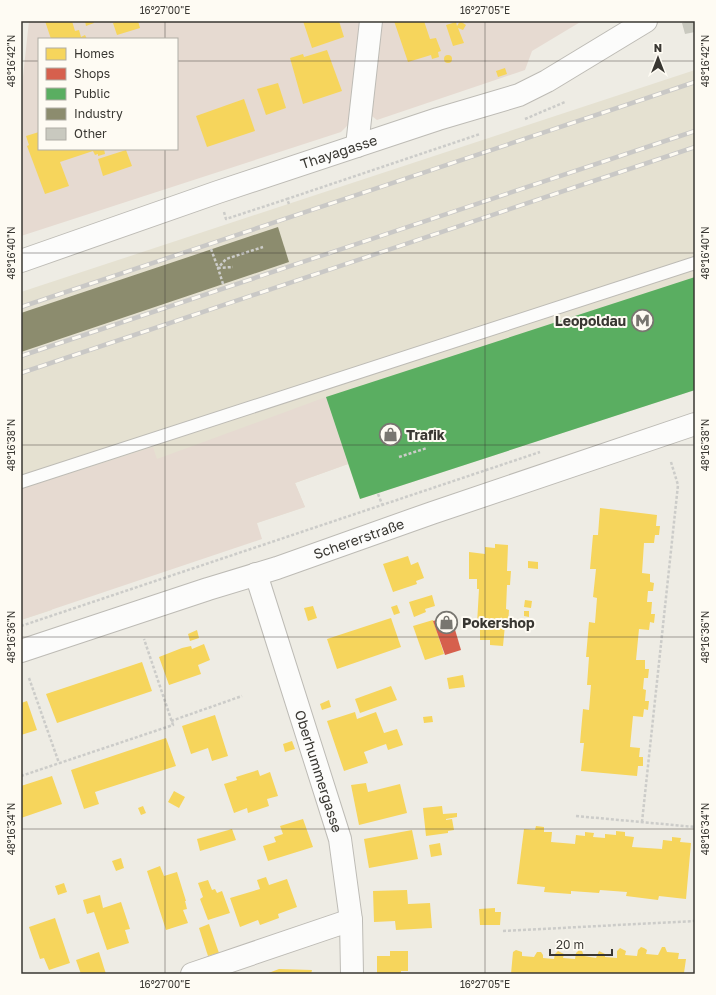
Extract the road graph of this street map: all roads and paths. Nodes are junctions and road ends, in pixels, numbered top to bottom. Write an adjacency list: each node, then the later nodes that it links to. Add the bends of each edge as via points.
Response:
1 (371, 21): 6 (street)
2 (646, 21): 6 (street, Thayagasse, via 547,81 518,95)
3 (565, 102): 4 (path)
4 (525, 119)
5 (480, 134): 7 (path)
6 (357, 146): 12 (street, Thayagasse)
7 (287, 199): 8 (path); 9 (path)
8 (289, 204)
9 (234, 217)
10 (264, 247): 15 (path, via 226,259)
11 (211, 249): 15 (path)
12 (21, 261)
13 (695, 263): 21 (lane)
14 (233, 267): 15 (path)
15 (218, 268): 16 (path)
16 (223, 284)
17 (695, 424): 23 (street, Schererstraße)
18 (427, 448): 19 (path)
19 (399, 457)
20 (671, 462): 33 (path, via 678,485)
21 (21, 482)
22 (378, 494): 24 (path, via 382,504)
23 (256, 574): 26 (street, Schererstraße); 35 (street, Oberhummergasse, via 340,839)
24 (21, 626)
25 (144, 639): 29 (path)
26 (21, 651)
27 (29, 678): 30 (path)
28 (242, 696): 29 (path)
29 (172, 721): 30 (path, via 173,725)
30 (59, 763): 31 (path)
31 (21, 776)
32 (576, 816): 33 (path)
33 (642, 822): 34 (path)
34 (695, 827)
35 (351, 920): 38 (street); 39 (street, Oberhummergasse)
36 (695, 921): 37 (path)
37 (503, 931)
38 (192, 974)
39 (352, 974)

